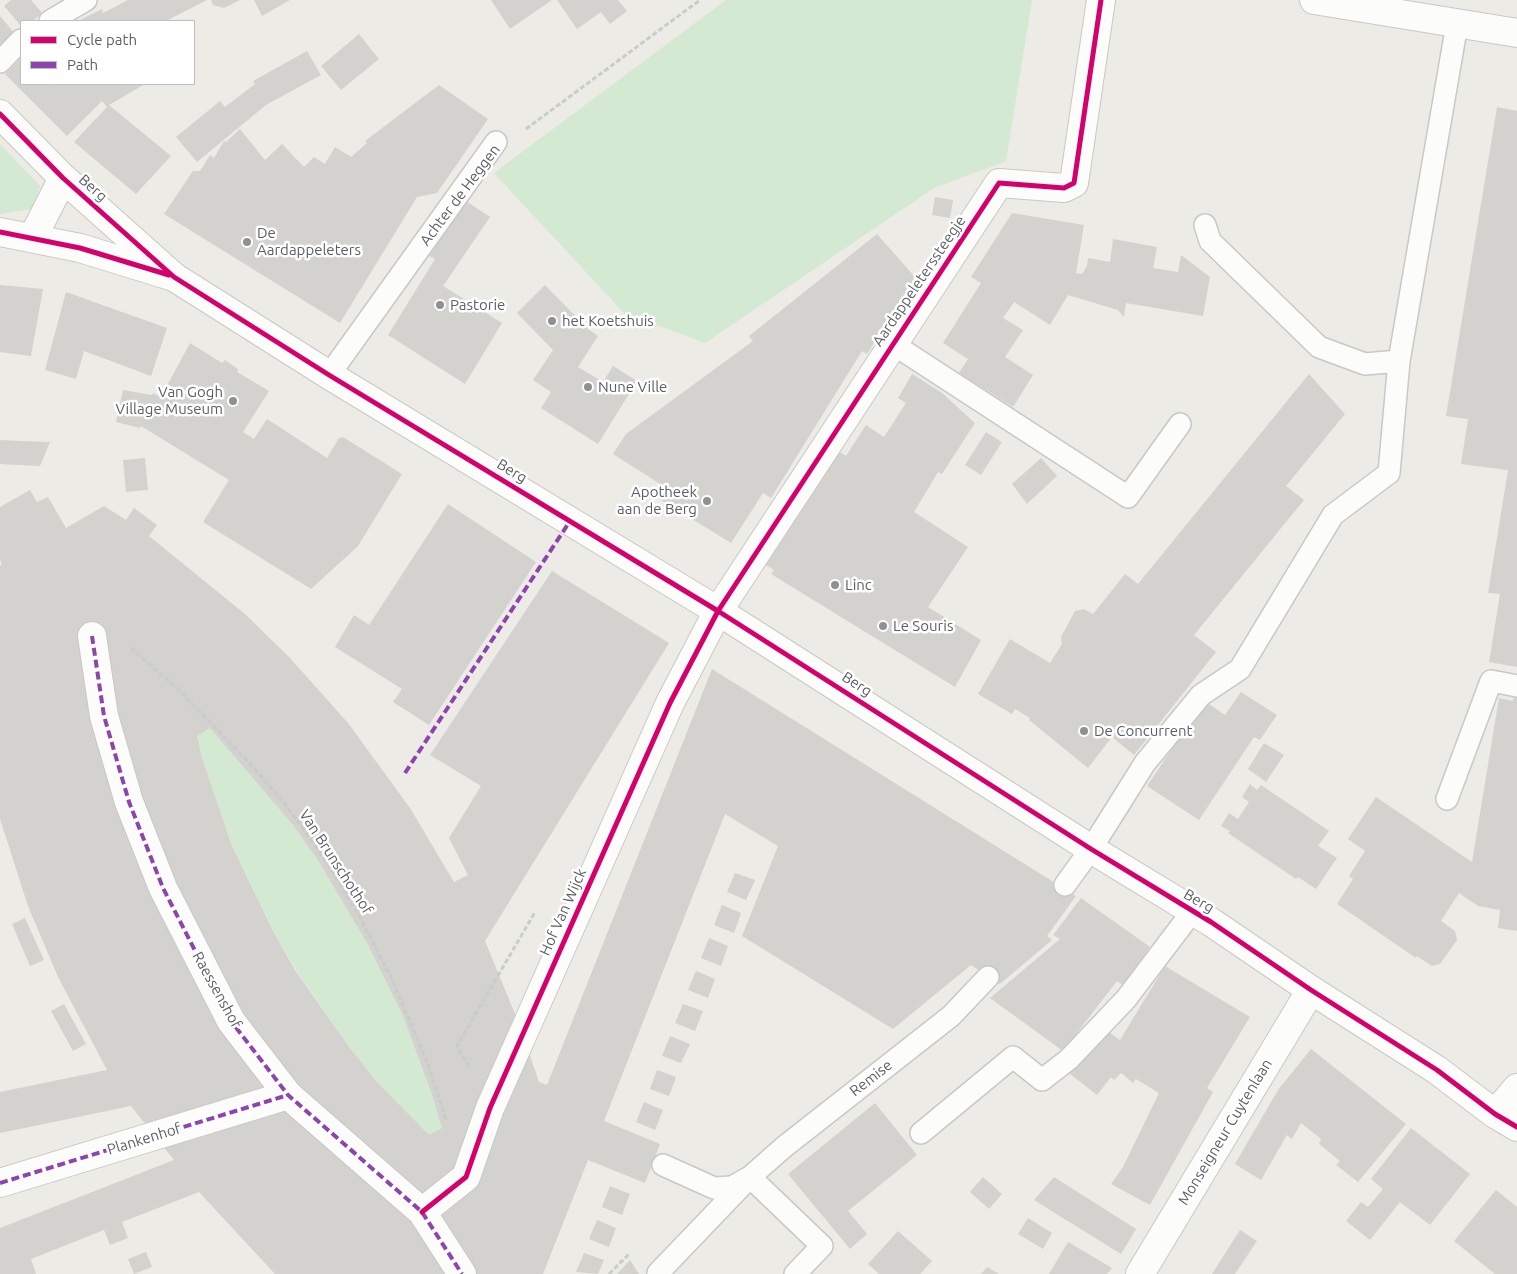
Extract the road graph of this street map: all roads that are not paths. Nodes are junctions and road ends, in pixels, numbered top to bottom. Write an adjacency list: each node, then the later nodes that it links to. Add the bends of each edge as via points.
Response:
1 (86, 0): 4 (lane)
2 (1101, 0): 16 (street, Aardappeleterssteegje, via 1074,182 1064,188 999,183)
3 (1314, 0): 5 (street)
4 (52, 20)
5 (1457, 24): 6 (street); 17 (lane)
6 (1517, 33)
7 (20, 41): 8 (lane)
8 (0, 62)
9 (0, 114): 11 (street, Berg)
10 (496, 142): 18 (lane, Achter de Heggen)
11 (63, 178): 14 (street, Berg); 15 (street, Berg)
12 (1204, 225): 17 (lane, via 1210,241 1320,347 1365,364)
13 (0, 232): 14 (street, Berg)
14 (33, 237): 15 (street, Berg)
15 (174, 277): 18 (street, Berg)
16 (892, 344): 19 (lane, via 1128,497); 20 (street, Aardappeleterssteegje)
17 (1399, 361): 24 (lane, via 1389,473 1333,515 1240,669 1201,694 1145,763)
18 (329, 375): 20 (street, Berg)
19 (1180, 424)
20 (718, 610): 24 (street, Berg); 36 (street, Hof Van Wijck, via 670,703 490,1108 466,1177)
21 (92, 636): 30 (street, Raessenshof, via 104,716 129,802 163,888 231,1021)
22 (1517, 686): 23 (lane, via 1491,681)
23 (1447, 800)
24 (1091, 849): 25 (lane); 26 (street, Berg)
25 (1065, 886)
26 (1192, 912): 28 (street, Berg); 32 (lane, via 1126,999 1069,1059 1042,1080 1013,1057)
27 (988, 977): 34 (lane, Remise, via 951,1016)
28 (1311, 990): 31 (street, Berg, via 1438,1070); 40 (street, Monseigneur Cuytenlaan)
29 (1517, 1088): 31 (street)
30 (288, 1095): 35 (street, Plankenhof); 36 (street, Raessenshof)
31 (1506, 1121)
32 (921, 1133)
33 (663, 1165): 34 (lane, Remise, via 714,1188 732,1187)
34 (750, 1177): 37 (lane, Remise); 39 (lane, via 822,1246)
35 (0, 1183)
36 (422, 1212): 38 (street, Raessenshof)
37 (658, 1273)
38 (462, 1274)
39 (795, 1274)
40 (1140, 1274)

